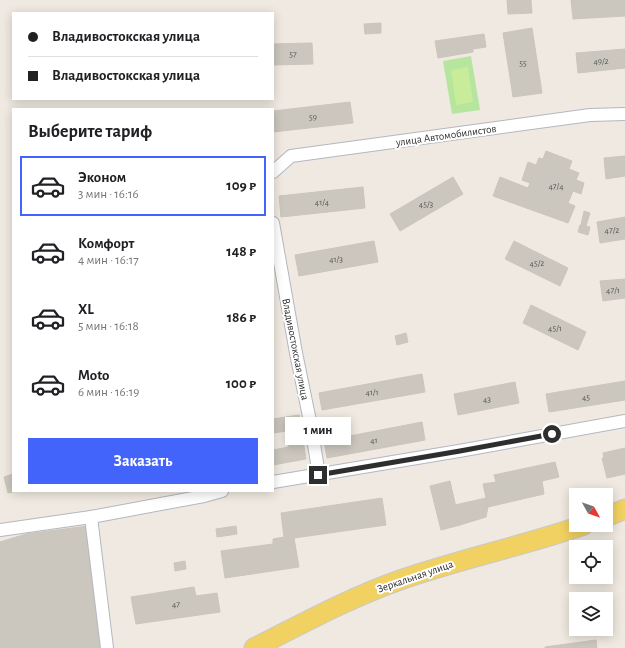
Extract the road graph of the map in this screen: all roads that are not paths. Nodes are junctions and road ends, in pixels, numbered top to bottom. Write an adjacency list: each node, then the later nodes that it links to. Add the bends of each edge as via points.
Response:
1 (625, 114): 2 (street, улица Автомобилистов, via 590,115 291,156)
2 (274, 171)
3 (274, 229): 5 (street, Владивостокская улица)
4 (625, 421): 5 (street)
5 (318, 475): 6 (street)
6 (274, 482)
7 (218, 492): 10 (street)
8 (625, 510): 9 (main road)
9 (613, 514)
10 (91, 517): 11 (street); 13 (street)
11 (1, 528)
12 (569, 530): 14 (main road, Зеркальная улица, via 441,566 374,590)
13 (107, 648)
14 (254, 648)

